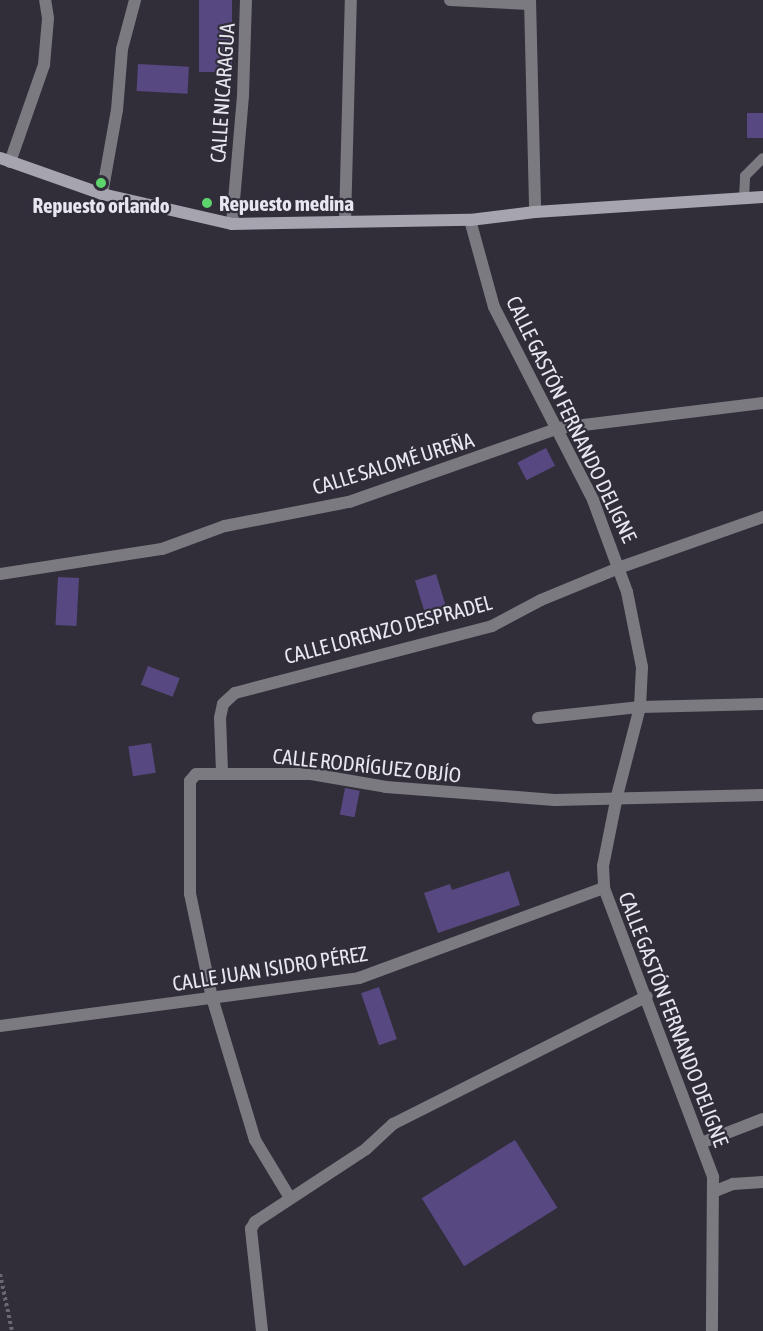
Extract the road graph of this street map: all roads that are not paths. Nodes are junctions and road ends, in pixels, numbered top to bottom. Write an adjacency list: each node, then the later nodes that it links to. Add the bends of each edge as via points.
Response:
1 (45, 0): 8 (street, via 48,18 44,65)
2 (135, 0): 9 (street, via 123,49)
3 (246, 0): 15 (street, CALLE NICARAGUA, via 243,95)
4 (351, 0): 14 (street)
5 (450, 0): 6 (street)
6 (530, 2): 12 (street)
7 (763, 158): 11 (lane, via 745,176)
8 (5, 160): 9 (main road)
9 (102, 194): 15 (main road)
10 (763, 197): 11 (main road)
11 (744, 198): 12 (main road)
12 (535, 212): 13 (main road)
13 (470, 220): 14 (main road); 17 (street, CALLE GASTÓN FERNANDO DELIGNE, via 494,307)
14 (345, 222): 15 (main road)
15 (231, 224)
16 (763, 403): 17 (street, CALLE SALOMÉ UREÑA)
17 (559, 428): 19 (street, CALLE GASTÓN FERNANDO DELIGNE); 20 (street, CALLE SALOMÉ UREÑA, via 349,502 225,526 162,549)
18 (763, 517): 19 (street, CALLE LORENZO DESPRADEL)
19 (621, 567): 22 (street, CALLE GASTÓN FERNANDO DELIGNE, via 642,666); 24 (street, CALLE LORENZO DESPRADEL, via 541,600 492,626 235,693 221,711)
20 (0, 574)
21 (763, 704): 22 (street)
22 (640, 707): 23 (street); 26 (street, CALLE GASTÓN FERNANDO DELIGNE)
23 (538, 718)
24 (222, 772): 26 (street, CALLE RODRÍGUEZ OBJÍO, via 311,774 386,787 489,797 555,800); 29 (street, CALLE RODRÍGUEZ OBJÍO, via 204,772 190,781 190,894)
25 (763, 795): 26 (street, CALLE RODRÍGUEZ OBJÍO)
26 (617, 796): 27 (street, CALLE GASTÓN FERNANDO DELIGNE, via 603,866)
27 (604, 888): 28 (street, CALLE GASTÓN FERNANDO DELIGNE); 29 (street, CALLE JUAN ISIDRO PÉREZ, via 359,978)
28 (647, 996): 32 (street, CALLE GASTÓN FERNANDO DELIGNE); 35 (street, via 393,1124 366,1149)
29 (212, 998): 30 (street, CALLE JUAN ISIDRO PÉREZ); 35 (street, CALLE RODRÍGUEZ OBJÍO, via 255,1140)
30 (0, 1026)
31 (763, 1119): 32 (street)
32 (701, 1143): 34 (street, CALLE GASTÓN FERNANDO DELIGNE)
33 (763, 1182): 34 (street, via 733,1184)
34 (713, 1192): 37 (street, CALLE GASTÓN FERNANDO DELIGNE)
35 (290, 1198): 36 (street, via 251,1229)
36 (262, 1331)
37 (712, 1331)

